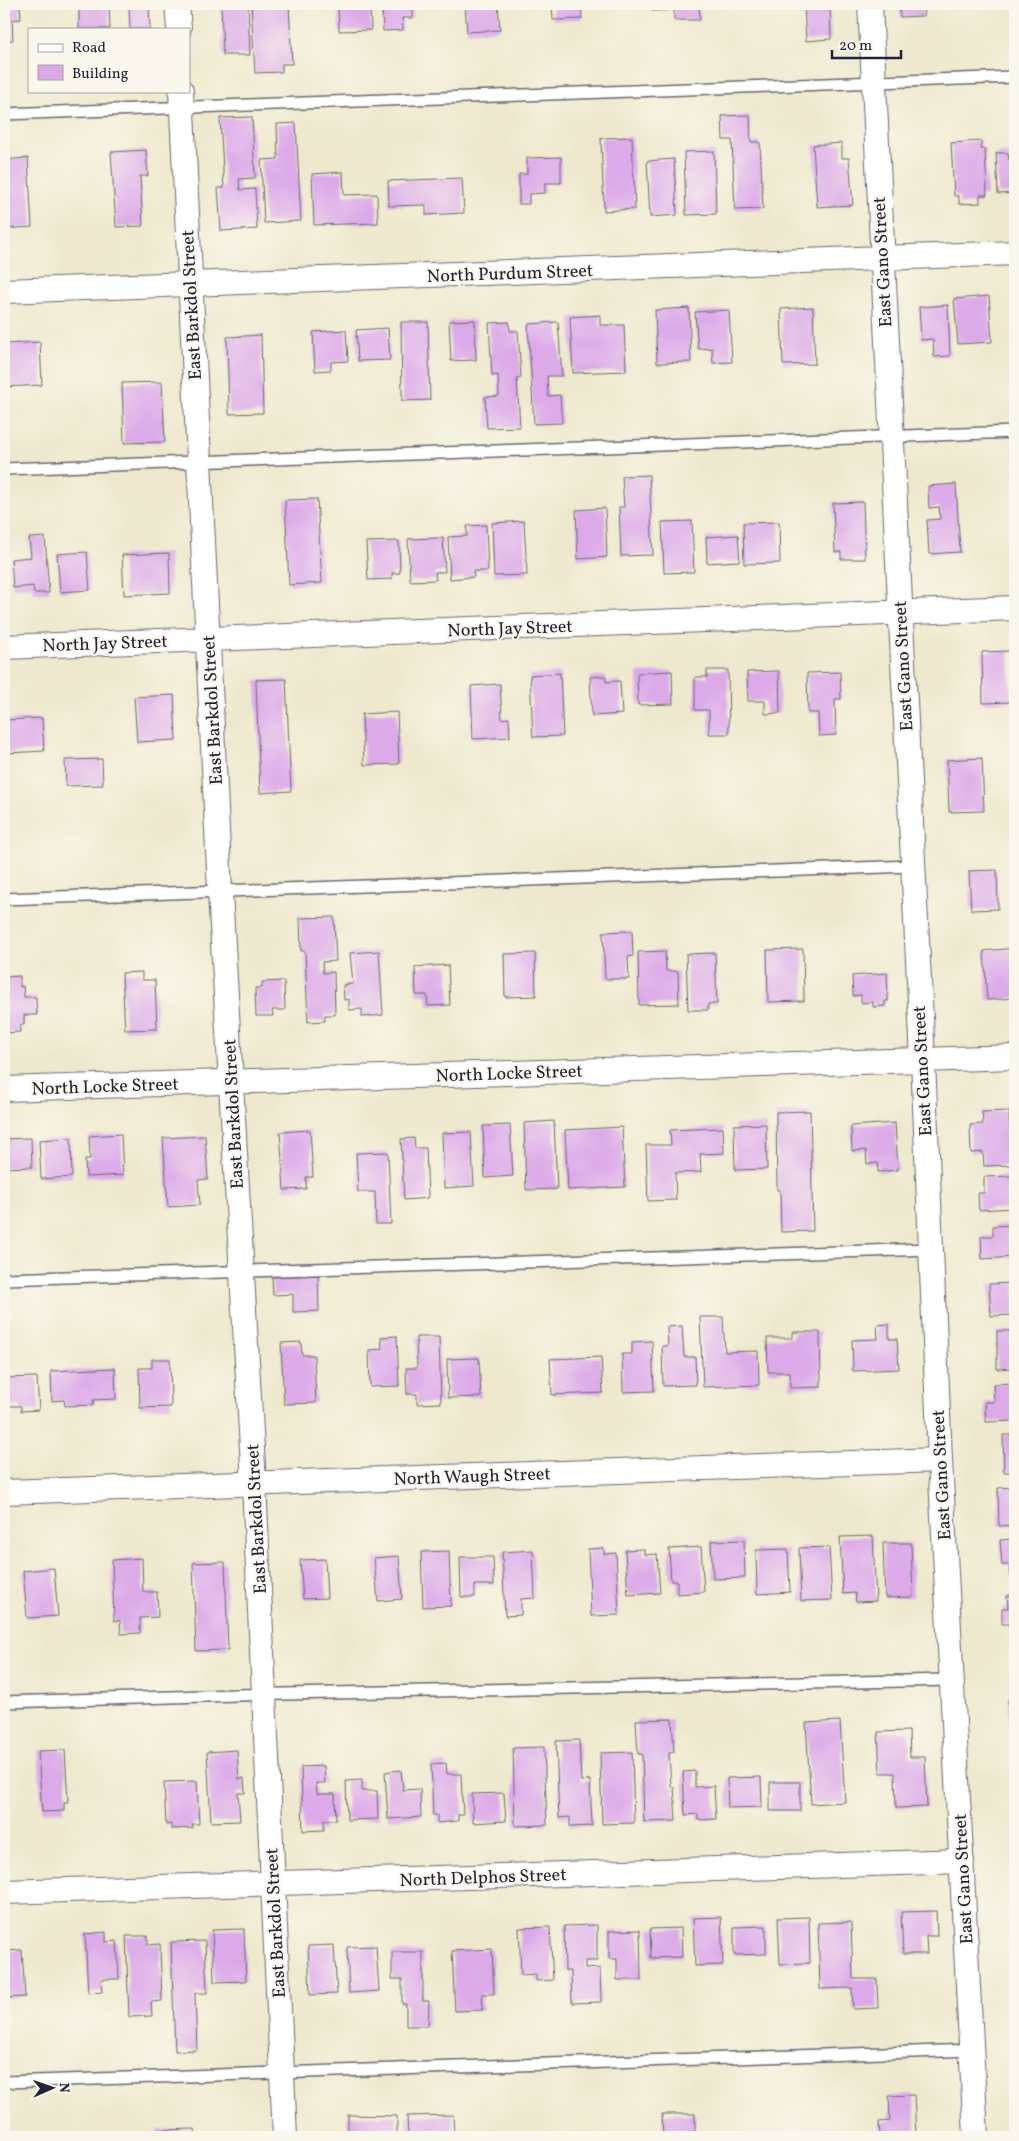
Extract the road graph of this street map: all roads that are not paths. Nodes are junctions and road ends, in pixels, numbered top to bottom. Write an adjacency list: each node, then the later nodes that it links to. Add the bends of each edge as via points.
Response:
1 (178, 4): 3 (street)
2 (870, 4): 5 (street, East Gano Street)
3 (178, 28)
4 (1015, 77): 5 (lane)
5 (873, 82): 6 (lane); 9 (street, East Gano Street)
6 (182, 99): 7 (lane); 10 (street, East Barkdol Street)
7 (4, 114)
8 (1015, 253): 9 (street, North Purdum Street)
9 (882, 259): 10 (street, North Purdum Street); 13 (street, East Gano Street)
10 (191, 285): 11 (street, North Purdum Street); 14 (street, East Barkdol Street)
11 (4, 291)
12 (1015, 432): 13 (lane)
13 (890, 437): 14 (lane); 17 (street, East Gano Street)
14 (198, 462): 15 (lane); 18 (street, East Barkdol Street)
15 (4, 470)
16 (1015, 608): 17 (street, North Jay Street)
17 (901, 612): 18 (street, North Jay Street); 20 (street, East Gano Street)
18 (208, 639): 19 (street, North Jay Street); 21 (street, East Barkdol Street)
19 (4, 647)
20 (912, 866): 21 (lane); 24 (street, East Gano Street)
21 (220, 892): 22 (lane); 25 (street, East Barkdol Street)
22 (4, 899)
23 (1015, 1057): 24 (street, North Locke Street)
24 (923, 1060): 25 (street, North Locke Street); 27 (street, East Gano Street)
25 (230, 1082): 26 (street, North Locke Street); 28 (street, East Barkdol Street)
26 (4, 1089)
27 (930, 1249): 28 (lane); 30 (street, East Gano Street)
28 (242, 1272): 29 (lane); 31 (street, East Barkdol Street)
29 (4, 1279)
30 (940, 1460): 31 (street, North Waugh Street); 33 (street, East Gano Street)
31 (254, 1484): 32 (street, North Waugh Street); 34 (street, East Barkdol Street)
32 (4, 1492)
33 (952, 1680): 34 (lane); 36 (street, East Gano Street)
34 (264, 1695): 35 (lane); 37 (street, East Barkdol Street)
35 (4, 1702)
36 (962, 1861): 37 (street, North Delphos Street); 39 (street, East Gano Street)
37 (273, 1884): 38 (street, North Delphos Street); 40 (street, East Barkdol Street)
38 (4, 1892)
39 (972, 2050): 40 (lane); 43 (street, East Gano Street)
40 (282, 2074): 41 (lane); 42 (street, East Barkdol Street)
41 (4, 2082)
42 (286, 2137)
43 (976, 2137)

